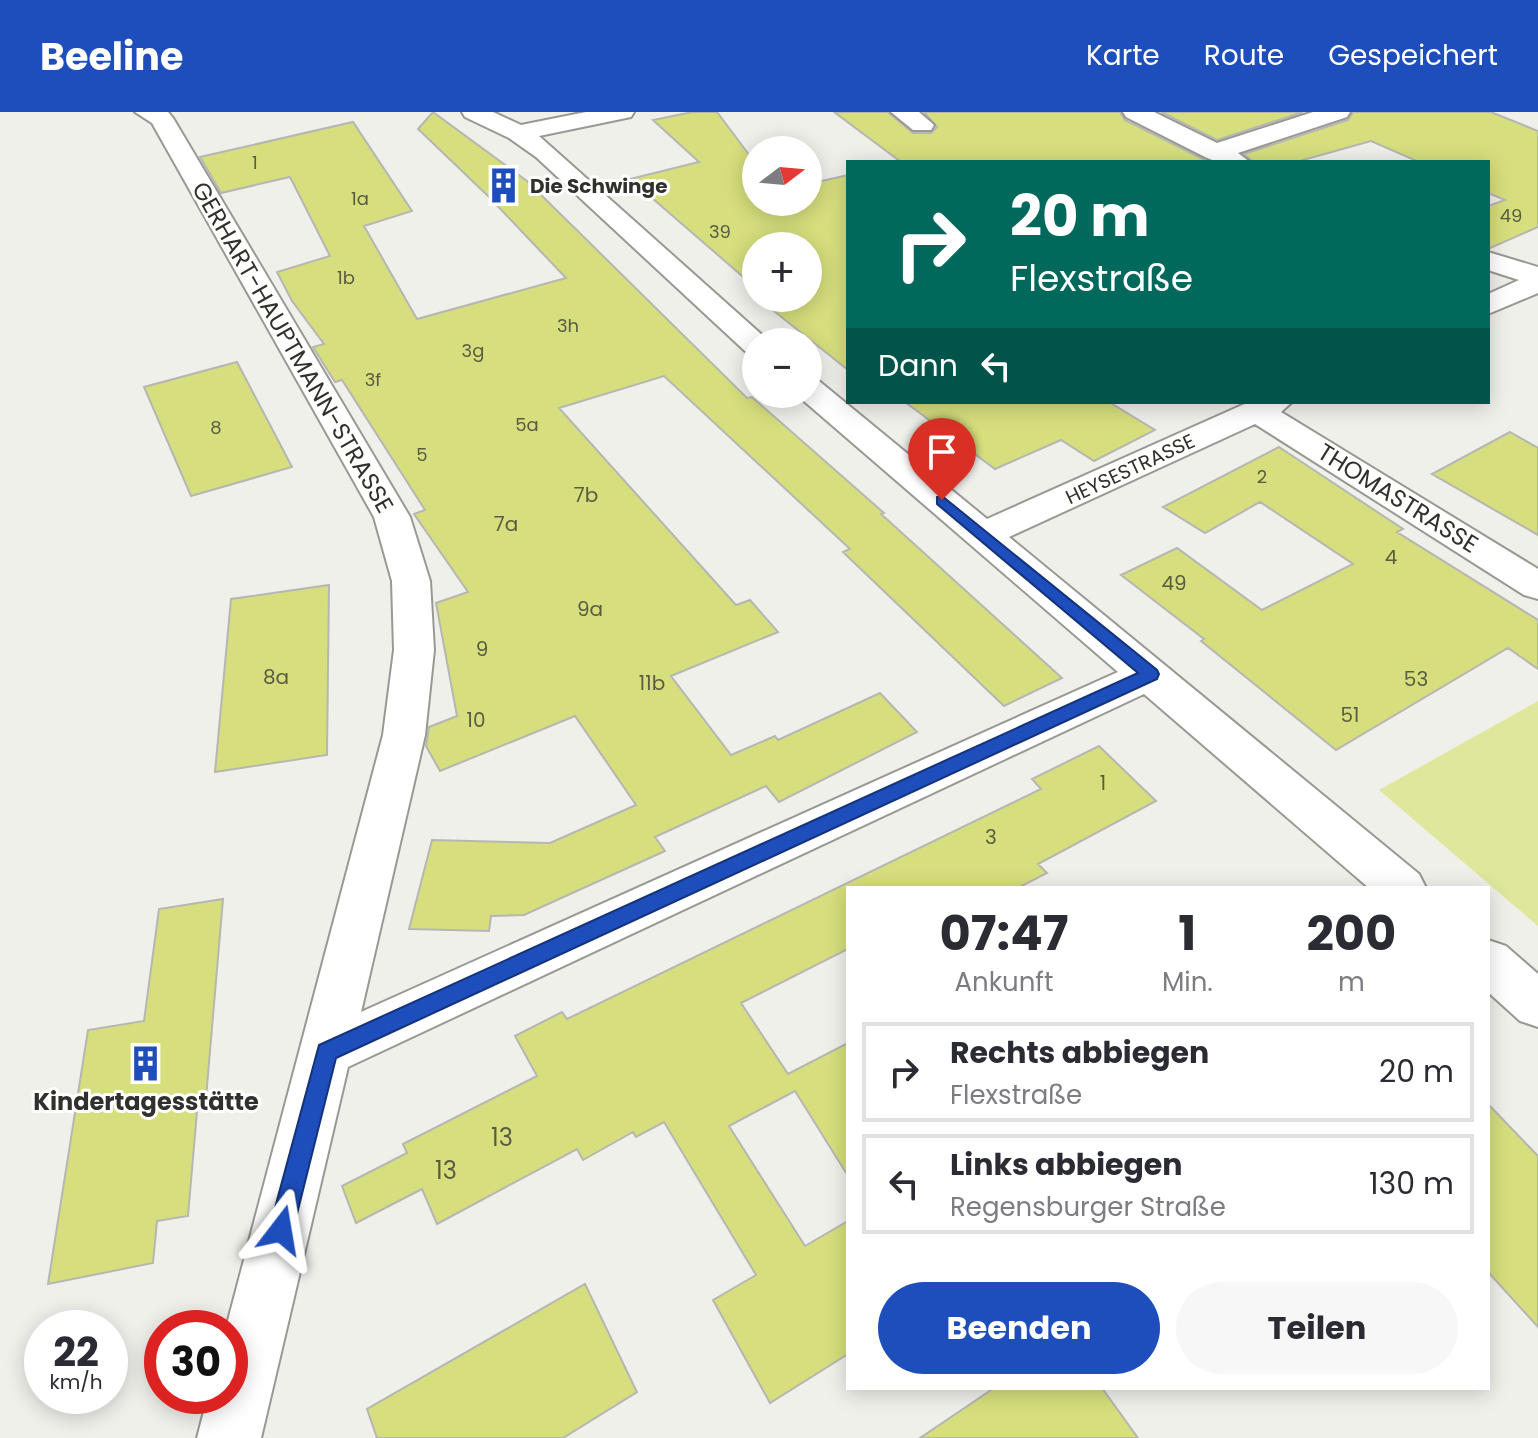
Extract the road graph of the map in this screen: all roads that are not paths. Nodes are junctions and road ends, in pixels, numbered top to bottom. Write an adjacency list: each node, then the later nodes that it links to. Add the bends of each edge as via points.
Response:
1 (147, 112): 20 (street, GERHART-HAUPTMANN-STRASSE, via 161,118 392,517 411,581 414,650 404,735)
2 (622, 112): 6 (street)
3 (1135, 112): 7 (street)
4 (1338, 112): 7 (street)
5 (486, 115): 6 (street)
6 (518, 133): 11 (street)
7 (1225, 157)
8 (1490, 262): 9 (street)
9 (1538, 279): 10 (street)
10 (1490, 304)
11 (742, 331)
12 (822, 400): 14 (street)
13 (1266, 406): 14 (street, HEYSESTRASSE); 15 (street, THOMASTRASSE)
14 (984, 535): 16 (street)
15 (1538, 586)
16 (1151, 674): 17 (street); 20 (street)
17 (1400, 886)
18 (1490, 963): 19 (street)
19 (1538, 1005)
20 (326, 1052): 21 (street, GERHART-HAUPTMANN-STRASSE)
21 (229, 1438)

